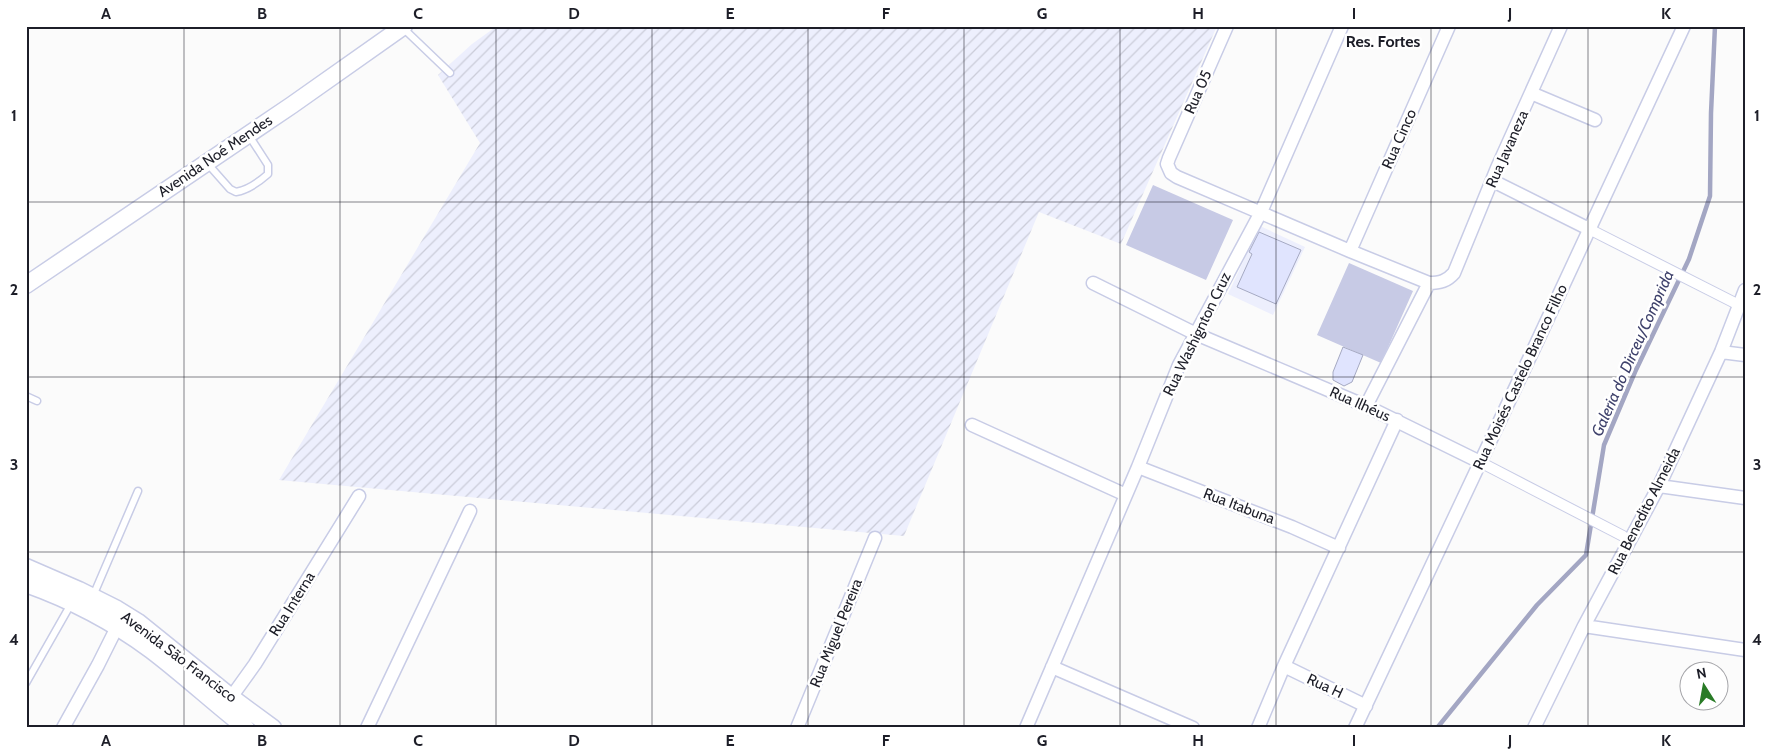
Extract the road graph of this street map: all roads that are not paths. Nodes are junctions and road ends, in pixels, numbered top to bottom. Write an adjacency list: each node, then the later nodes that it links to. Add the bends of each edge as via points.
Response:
1 (1227, 26): 13 (street, Rua 05, via 1169,158 1168,168 1177,177)
2 (1342, 26): 13 (street, Rua Washignton Cruz)
3 (1449, 26): 15 (street, Rua Cinco)
4 (1561, 26): 8 (street, Rua Javaneza)
5 (1684, 26): 14 (street, Rua Moisés Castelo Branco Filho)
6 (403, 27): 7 (lane); 10 (street, Avenida Noé Mendes)
7 (450, 73)
8 (1531, 94): 9 (street); 12 (street, Rua Javaneza)
9 (1595, 120)
10 (248, 134): 11 (street, Avenida Noé Mendes); 11 (lane, via 268,165 268,174 263,178 236,192)
11 (206, 162): 18 (street, Avenida Noé Mendes)
12 (1492, 181): 14 (street); 17 (street, Rua Javaneza, via 1454,272 1446,280)
13 (1261, 212): 15 (street); 21 (street, Rua Washignton Cruz)
14 (1589, 229): 20 (street); 29 (street, Rua Moisés Castelo Branco Filho)
15 (1350, 251): 17 (street)
16 (1093, 283): 21 (street, Rua Ilhéus)
17 (1429, 283): 26 (street)
18 (26, 285)
19 (1745, 290): 20 (street, Rua Benedito Almeida)
20 (1739, 305): 22 (street, Rua Benedito Almeida)
21 (1196, 334): 26 (street, Rua Ilhéus); 30 (street, Rua Washignton Cruz, via 1178,365)
22 (1721, 352): 23 (street); 31 (street, Rua Benedito Almeida)
23 (1745, 354)
24 (26, 396): 25 (lane)
25 (37, 401)
26 (1366, 406): 27 (street, Rua Ilhéus)
27 (1397, 420): 29 (street, Rua Ilhéus); 39 (street)
28 (972, 425): 34 (street)
29 (1480, 462): 37 (street, Rua Ilhéus); 50 (street, Rua Moisés Castelo Branco Filho)
30 (1138, 467): 34 (street, Rua Washignton Cruz); 39 (street, Rua Itabuna)
31 (1659, 486): 35 (street); 43 (street, Rua Benedito Almeida)
32 (138, 491): 42 (lane)
33 (359, 496): 49 (street, Rua Interna)
34 (1126, 496): 47 (street, Rua Washignton Cruz)
35 (1745, 498)
36 (470, 511): 54 (street)
37 (1623, 536)
38 (875, 538): 55 (street, Rua Miguel Pereira)
39 (1339, 548): 46 (street)
40 (26, 568): 42 (street, Avenida São Francisco)
41 (26, 584): 42 (street, Avenida São Francisco)
42 (81, 597): 44 (street, Avenida São Francisco); 48 (lane); 49 (street, Avenida São Francisco, via 138,622)
43 (1584, 626): 45 (street); 60 (street, Rua Benedito Almeida)
44 (117, 627): 49 (street, Avenida São Francisco); 51 (street)
45 (1745, 650)
46 (1284, 666): 50 (street, Rua H); 58 (street)
47 (1052, 667): 56 (street, Rua Washignton Cruz); 57 (street)
48 (26, 683)
49 (227, 703): 52 (street, Avenida São Francisco); 53 (street, Avenida São Francisco)
50 (1366, 706): 59 (street, Rua Moisés Castelo Branco Filho)
51 (63, 728)
52 (246, 728)
53 (273, 728)
54 (366, 728)
55 (797, 728)
56 (1026, 728)
57 (1193, 728)
58 (1258, 728)
59 (1355, 728)
60 (1534, 728)

